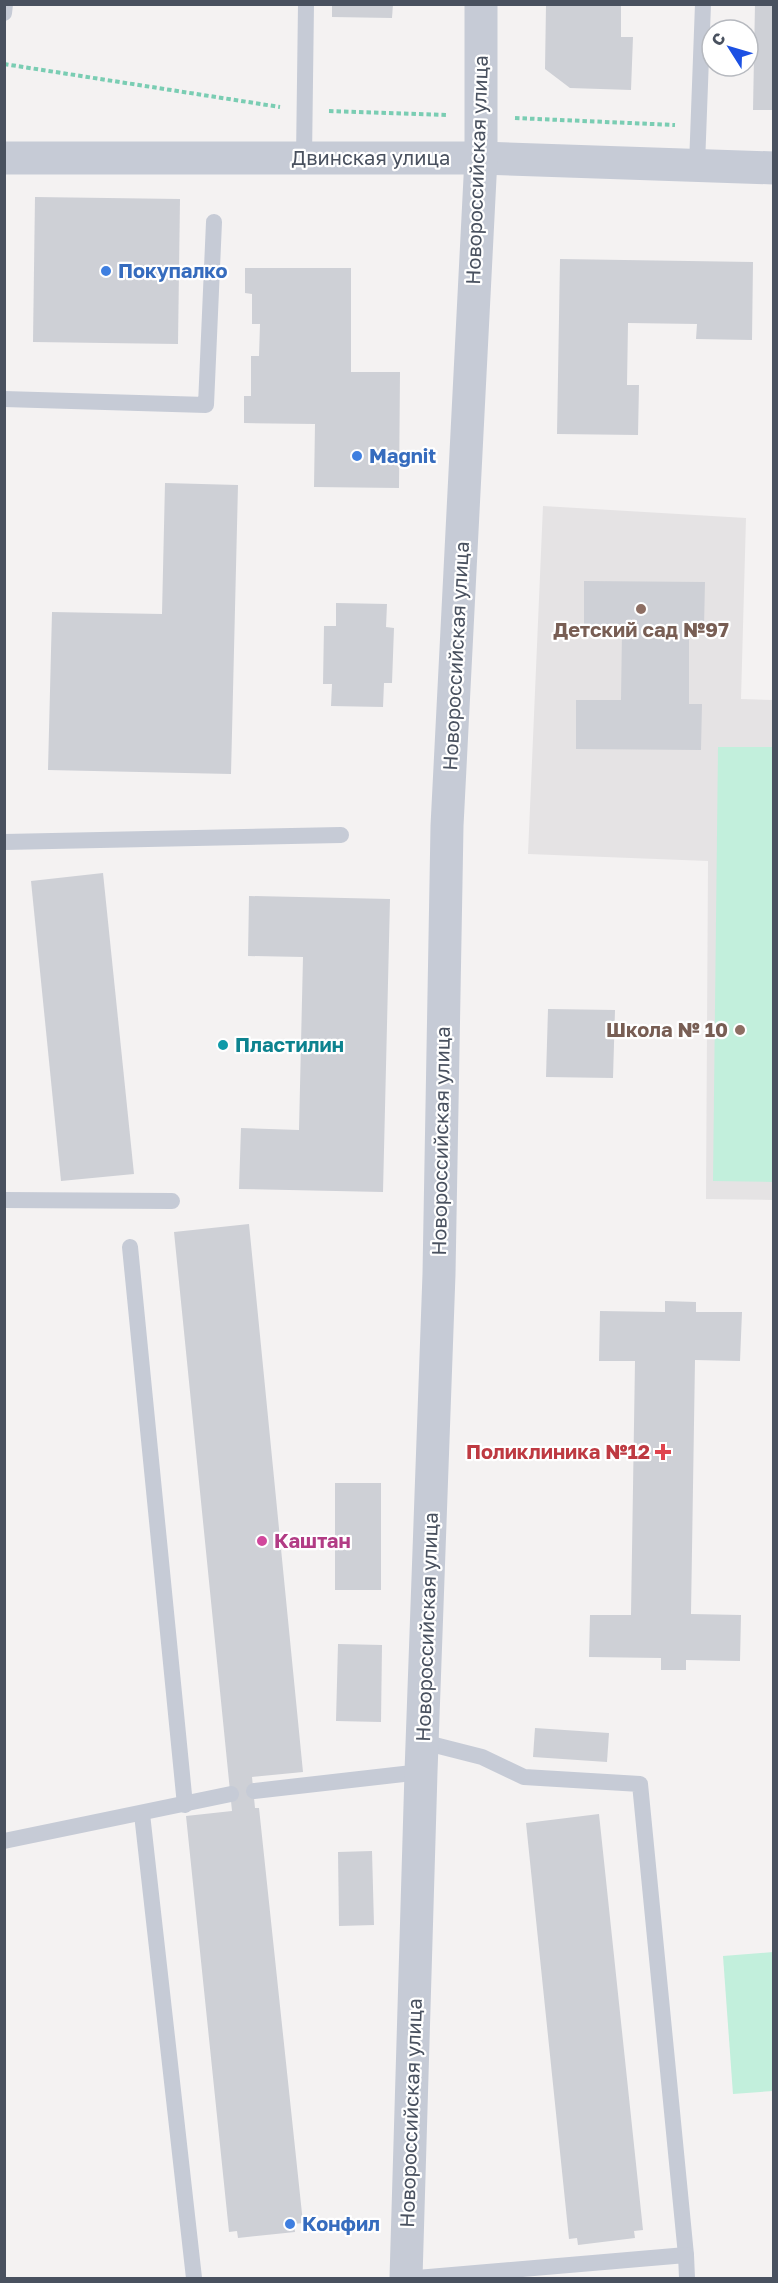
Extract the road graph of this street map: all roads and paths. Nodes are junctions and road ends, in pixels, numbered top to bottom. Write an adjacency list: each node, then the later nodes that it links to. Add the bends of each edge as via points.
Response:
1 (5, 4): 5 (lane)
2 (306, 4): 7 (lane)
3 (481, 4): 8 (street, Новороссийская улица)
4 (702, 4): 9 (lane)
5 (4, 13)
6 (4, 64): 7 (path)
7 (305, 110): 8 (path); 11 (lane)
8 (481, 116): 9 (path); 12 (street, Новороссийская улица)
9 (699, 126): 13 (lane)
10 (4, 158): 11 (street, Двинская улица)
11 (304, 158): 12 (street, Двинская улица)
12 (481, 158): 13 (street, Двинская улица); 22 (street, Новороссийская улица, via 447,826 439,1274)
13 (697, 165): 14 (street, Двинская улица)
14 (774, 168)
15 (214, 222): 16 (lane, via 206,405)
16 (4, 399)
17 (340, 835): 18 (lane)
18 (4, 842)
19 (4, 1200): 20 (lane)
20 (172, 1201)
21 (130, 1247): 25 (lane)
22 (422, 1757): 23 (lane); 28 (lane, via 482,1757 524,1777 640,1784); 30 (street, Новороссийская улица)
23 (254, 1791)
24 (231, 1794): 25 (lane)
25 (185, 1805): 26 (lane)
26 (142, 1814): 27 (lane); 29 (lane)
27 (4, 1841)
28 (686, 2255): 31 (lane); 32 (lane)
29 (194, 2278)
30 (406, 2278)
31 (417, 2278)
32 (687, 2278)

